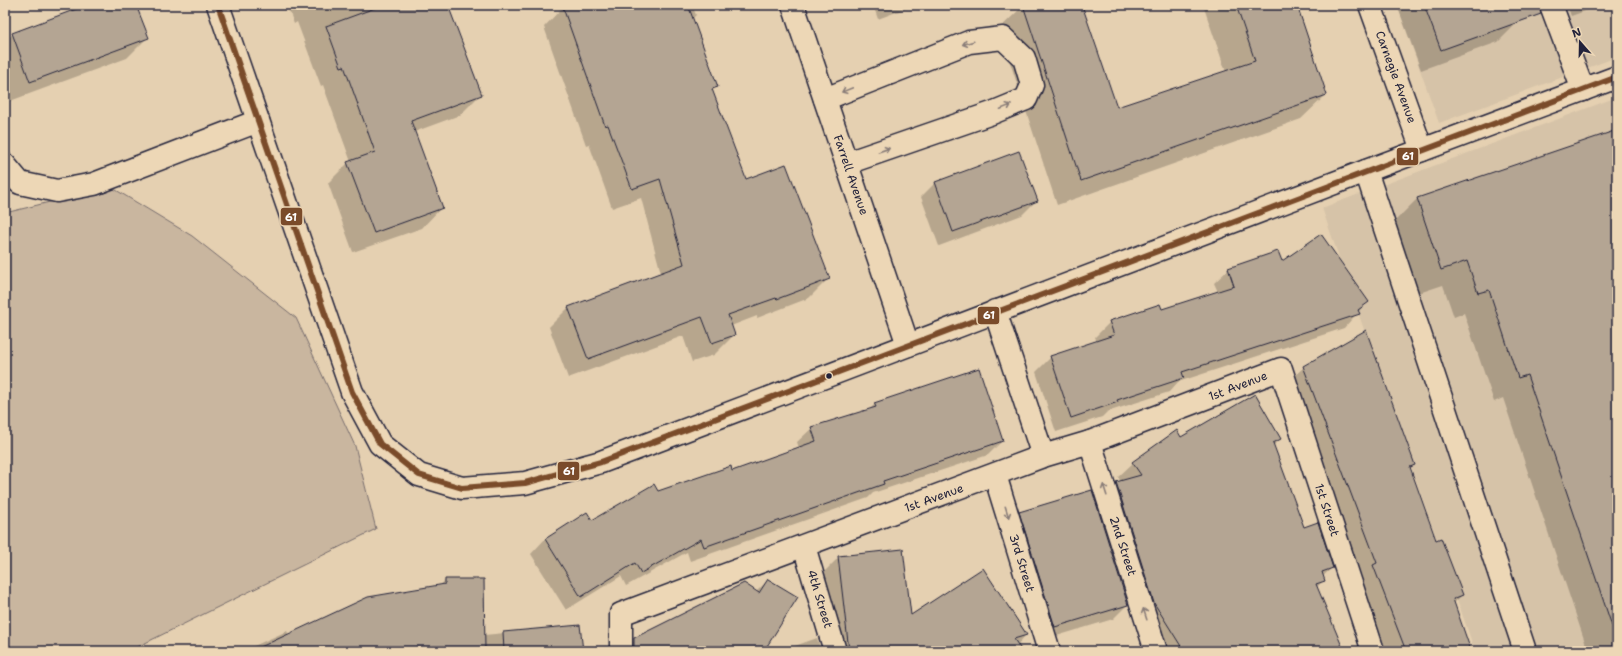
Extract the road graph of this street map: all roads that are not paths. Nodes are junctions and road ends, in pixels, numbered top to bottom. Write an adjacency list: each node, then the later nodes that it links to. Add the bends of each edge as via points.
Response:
1 (218, 5): 8 (street)
2 (793, 5): 7 (street, Farrell Avenue)
3 (1370, 5): 9 (street, Carnegie Avenue)
4 (1551, 5): 6 (street)
5 (1617, 77): 6 (street)
6 (1584, 90): 9 (street)
7 (825, 99): 10 (street, Farrell Avenue); 10 (street, one-way to 7, via 1026,99 1032,84 1024,58 1003,38 969,42)
8 (258, 121): 11 (street, via 94,184 58,191 20,183); 14 (street, via 352,392 380,444 418,475 462,488 525,483 601,462)
9 (1422, 150): 12 (street)
10 (847, 163): 14 (street, Farrell Avenue)
11 (5, 165)
12 (1366, 171): 13 (street); 25 (street)
13 (995, 311): 14 (street); 17 (street)
14 (908, 345)
15 (1281, 369): 16 (street, 1st Avenue); 24 (street, 1st Street)
16 (1090, 442): 17 (street, 1st Avenue); 23 (street, 2nd Street, one-way to 16)
17 (1043, 456): 18 (street, 1st Avenue)
18 (995, 475): 19 (street, 1st Avenue); 22 (street, 3rd Street, one-way to 22)
19 (804, 546): 20 (street, 1st Avenue, via 621,614); 21 (street, 4th Street)
20 (621, 651)
21 (836, 651)
22 (1049, 651)
23 (1156, 651)
24 (1373, 651)
25 (1525, 651)

